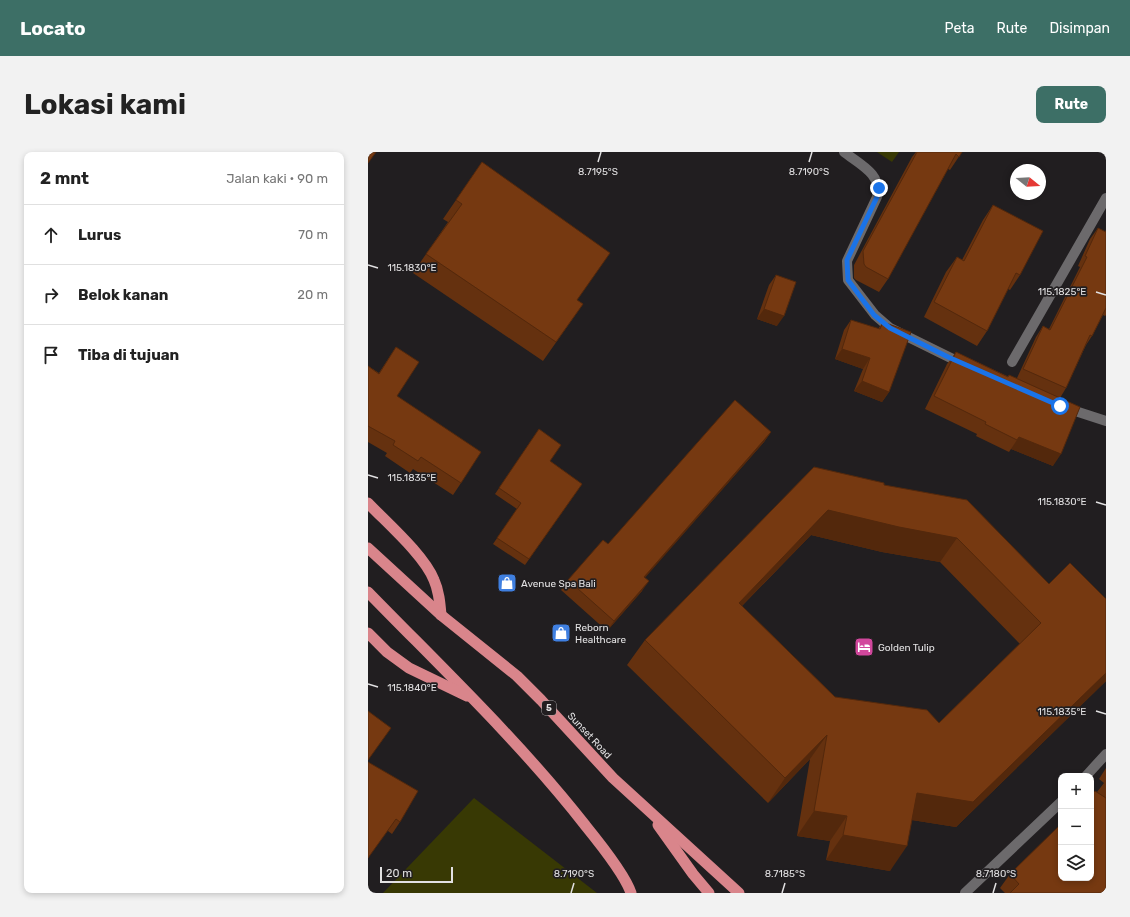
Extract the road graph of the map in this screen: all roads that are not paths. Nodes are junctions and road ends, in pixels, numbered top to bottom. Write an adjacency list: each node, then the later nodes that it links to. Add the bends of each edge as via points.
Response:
1 (844, 152): 4 (street, via 873,175 879,188 847,260 848,280 874,315 890,328)
2 (1106, 198): 3 (street)
3 (1012, 362)
4 (975, 369)
5 (1060, 406): 6 (street)
6 (1106, 421)
7 (368, 503): 10 (highway, via 419,557 434,578 440,595)
8 (368, 548): 10 (highway, Sunset Road / 5)
9 (368, 592): 12 (highway)
10 (441, 616): 16 (highway, Sunset Road / 5, via 517,676 612,778)
11 (368, 633): 12 (highway, via 387,652 409,668)
12 (473, 698): 17 (highway, via 568,803 602,846)
13 (1106, 754): 14 (street)
14 (1089, 773)
15 (1058, 805): 20 (street)
16 (648, 810): 18 (highway, via 679,856); 19 (highway, Sunset Road / 5)
17 (631, 892)
18 (709, 893)
19 (739, 893)
20 (964, 893)

